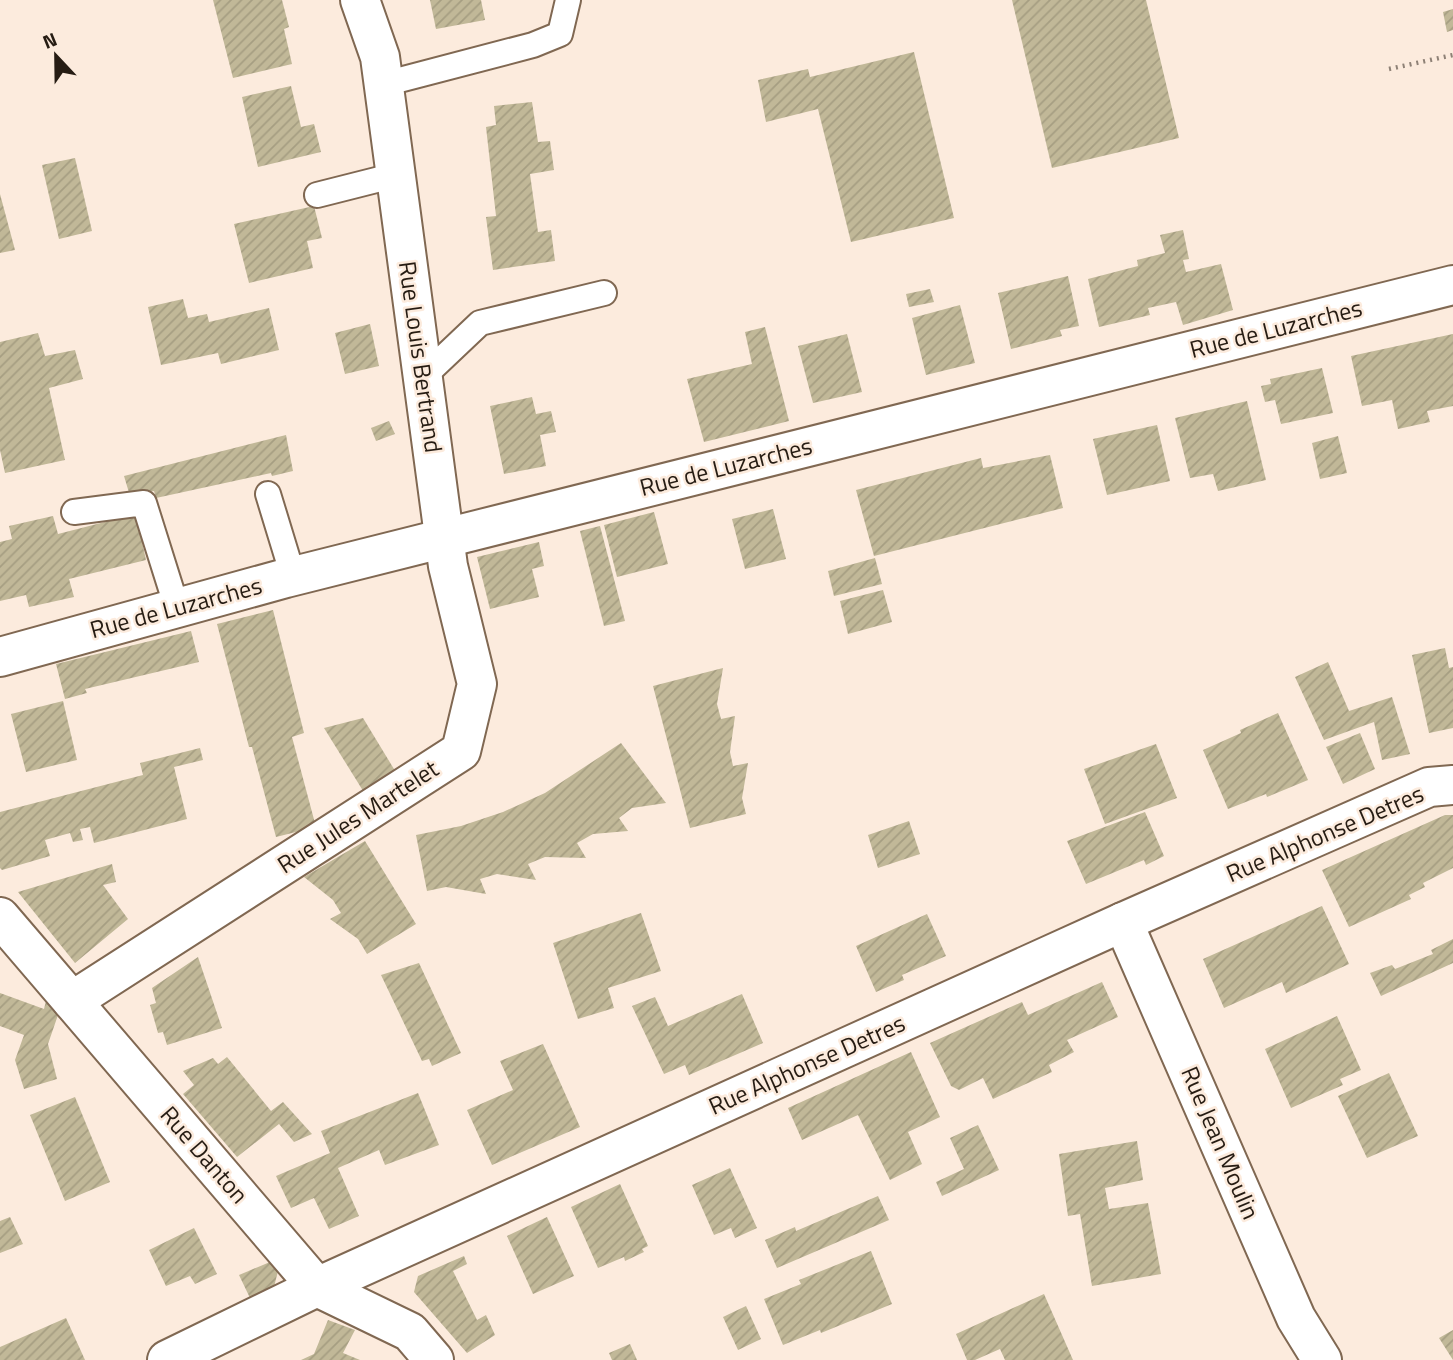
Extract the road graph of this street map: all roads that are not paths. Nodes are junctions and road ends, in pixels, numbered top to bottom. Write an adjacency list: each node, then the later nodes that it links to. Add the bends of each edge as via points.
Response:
1 (360, 0): 3 (street, Rue Louis Bertrand, via 380,57)
2 (568, 0): 3 (lane, via 560,34)
3 (384, 84): 4 (street, Rue Louis Bertrand)
4 (396, 175): 5 (lane); 8 (street, Rue Louis Bertrand)
5 (317, 195)
6 (1444, 287): 11 (street, Rue de Luzarches)
7 (604, 293): 8 (lane, via 480,323)
8 (423, 377): 11 (street, Rue Louis Bertrand)
9 (268, 494): 12 (lane)
10 (74, 512): 13 (lane, via 144,503)
11 (444, 538): 12 (street, Rue de Luzarches); 18 (street, Rue Jules Martelet, via 477,684 461,751)
12 (290, 577): 13 (street, Rue de Luzarches)
13 (177, 608): 14 (street, Rue de Luzarches)
14 (0, 657)
15 (1453, 785): 17 (street, Rue Alphonse Detres, via 1429,787)
16 (0, 917): 18 (street, Rue Danton)
17 (1123, 922): 19 (street, Rue Alphonse Detres); 22 (street, Rue Jean Moulin, via 1296,1318)
18 (72, 1001): 19 (street, Rue Danton)
19 (317, 1287): 20 (street, Rue Alphonse Detres); 21 (street, Rue Danton, via 410,1332)
20 (167, 1360)
21 (434, 1360)
22 (1322, 1360)

